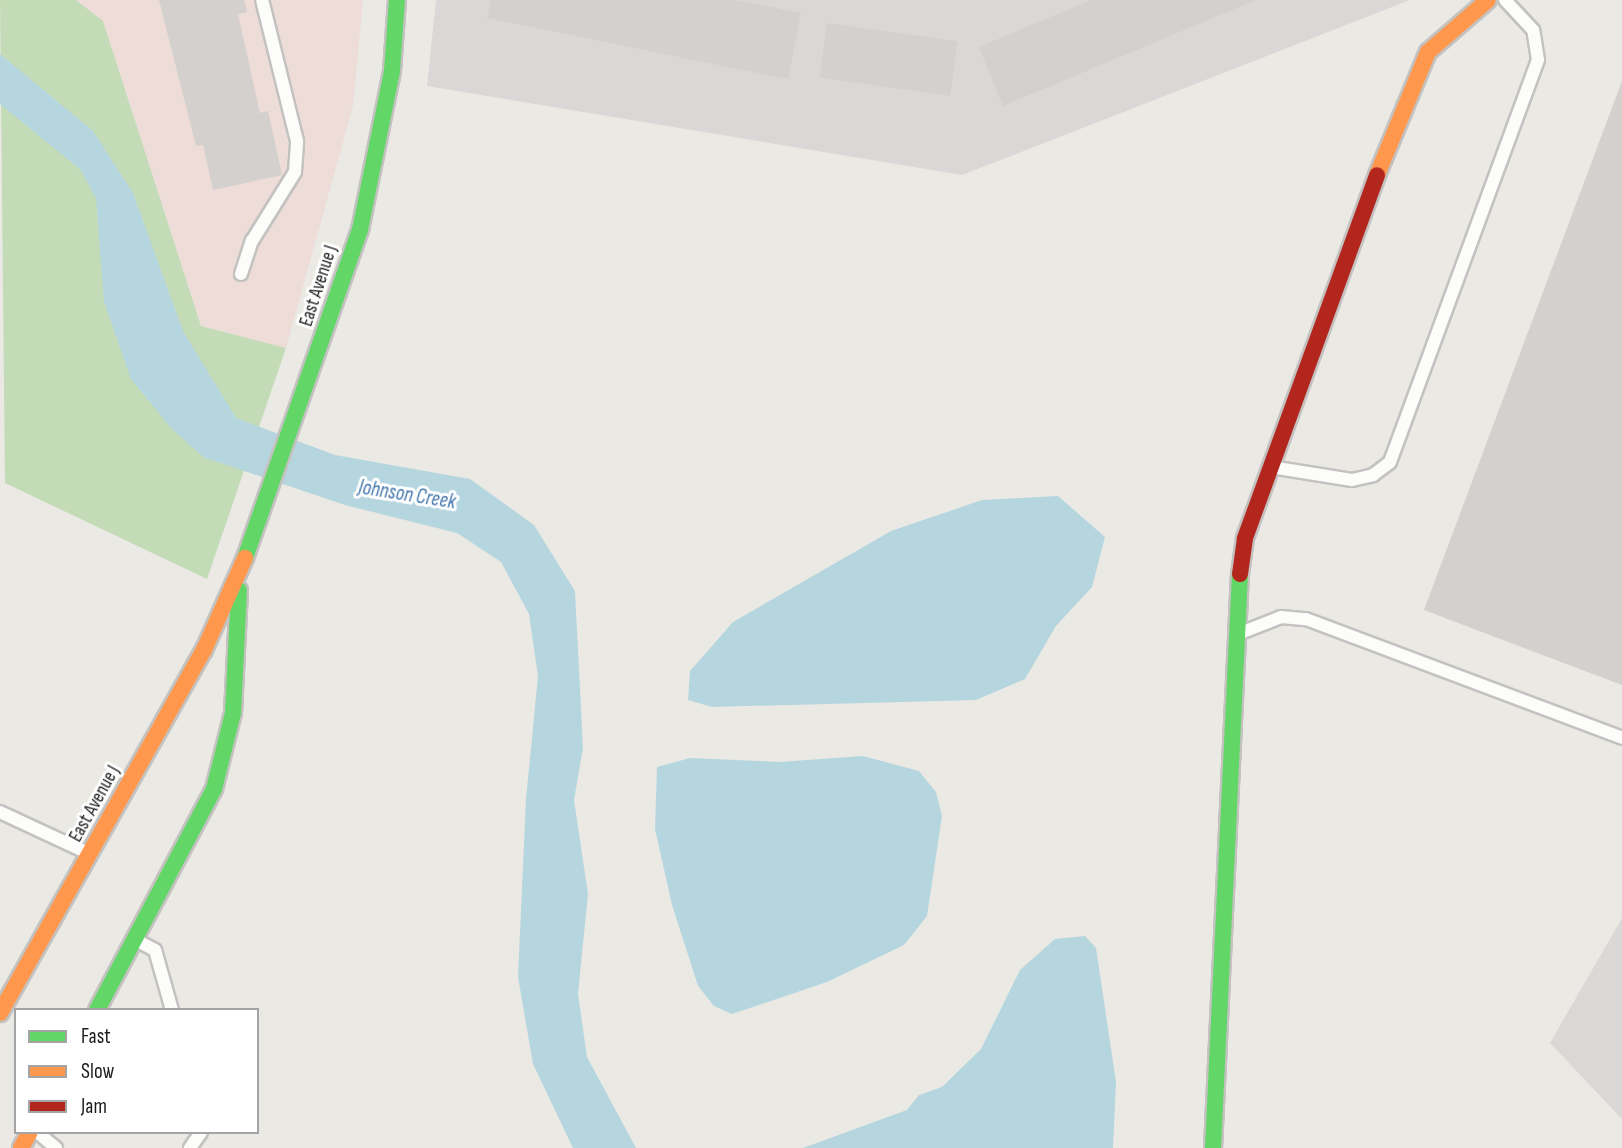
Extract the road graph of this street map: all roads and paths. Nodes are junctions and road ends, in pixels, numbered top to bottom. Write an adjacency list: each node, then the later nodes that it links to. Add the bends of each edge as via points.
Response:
1 (262, 0): 5 (lane, via 297,141 295,172 252,241)
2 (397, 0): 7 (street, East Avenue J, via 392,71 360,230)
3 (1488, 0): 6 (street, via 1428,52 1393,131)
4 (1505, 0): 6 (lane, via 1533,30 1538,60 1390,462 1373,475 1352,480)
5 (241, 274)
6 (1271, 467): 8 (street, via 1245,538)
7 (240, 575): 11 (street, East Avenue J); 12 (street, East Avenue J, via 233,713 214,789)
8 (1235, 635): 9 (lane, via 1269,620 1306,619); 18 (street)
9 (1622, 738)
10 (1, 818): 11 (lane)
11 (91, 854): 15 (street, East Avenue J)
12 (136, 940): 13 (street, East Avenue J); 14 (lane, via 155,950)
13 (98, 1008)
14 (172, 1008)
15 (0, 1013)
16 (39, 1134): 17 (lane)
17 (56, 1148)
18 (1213, 1148)

